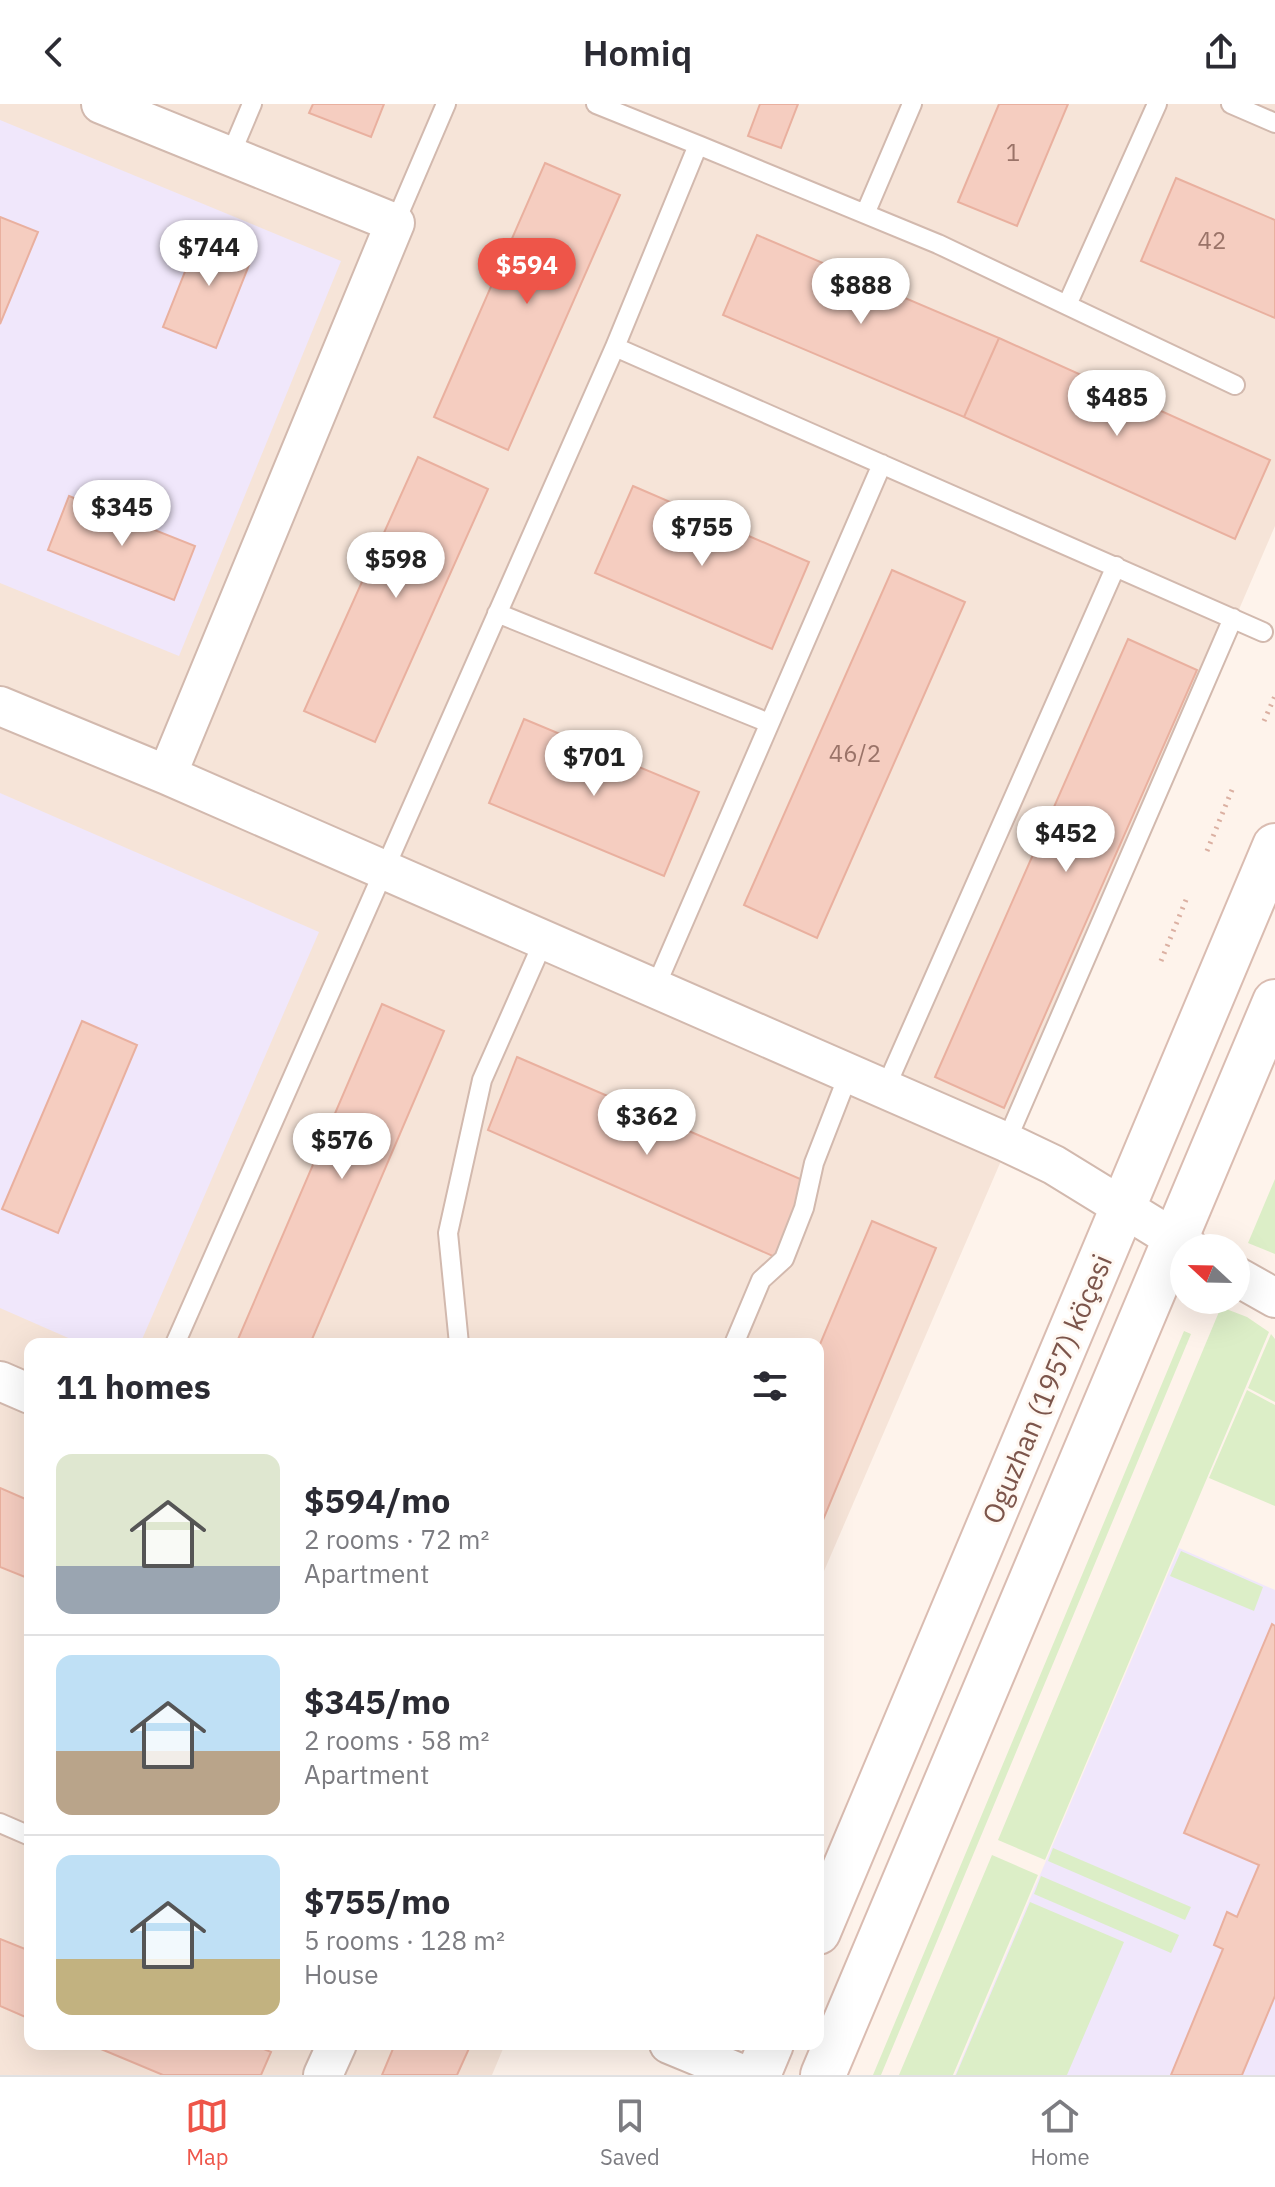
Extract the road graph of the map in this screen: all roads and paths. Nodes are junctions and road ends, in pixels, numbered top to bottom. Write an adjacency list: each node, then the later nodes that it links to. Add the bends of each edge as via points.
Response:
1 (101, 104): 10 (street)
2 (252, 104): 10 (lane)
3 (446, 104): 12 (lane)
4 (596, 104): 9 (lane)
5 (912, 104): 11 (lane)
6 (1157, 104): 13 (lane)
7 (1231, 104): 8 (lane)
8 (1275, 123)
9 (698, 145): 11 (lane); 14 (lane)
10 (230, 156): 12 (street)
11 (865, 214): 13 (lane)
12 (395, 223): 25 (street)
13 (1067, 305): 15 (lane)
14 (615, 347): 16 (lane); 18 (lane)
15 (1235, 385)
16 (882, 464): 17 (lane); 24 (lane)
17 (1116, 566): 19 (lane); 36 (lane)
18 (497, 613): 24 (lane); 29 (lane)
19 (1233, 618): 20 (lane); 37 (lane)
20 (1263, 632)
21 (1275, 696): 23 (path)
22 (0, 706): 25 (street)
23 (1264, 721)
24 (769, 723): 33 (lane)
25 (167, 775): 29 (street)
26 (1234, 785): 28 (path)
27 (1275, 846): 38 (main road, Oguzhan (1957) köçesi)
28 (1207, 851)
29 (383, 870): 31 (street); 44 (lane)
30 (1188, 895): 32 (path)
31 (544, 940): 33 (street); 45 (lane, via 482,1080 448,1233)
32 (1161, 961)
33 (655, 988): 35 (street)
34 (1275, 1002): 39 (main road)
35 (849, 1073): 36 (street); 46 (lane, via 784,1259 761,1280)
36 (885, 1089): 37 (street)
37 (1006, 1142): 38 (street)
38 (1123, 1207): 40 (street); 51 (main road, Oguzhan (1957) köçesi)
39 (1186, 1234)
40 (1170, 1236)
41 (1170, 1272): 58 (main road)
42 (1250, 1284): 43 (street)
43 (1275, 1298)
44 (178, 1338)
45 (458, 1338)
46 (737, 1338)
47 (0, 1381): 48 (street)
48 (24, 1391)
49 (0, 1823): 50 (lane)
50 (24, 1833)
51 (824, 1918)
52 (334, 2050): 55 (street)
53 (684, 2050): 56 (street)
54 (768, 2050): 57 (main road)
55 (323, 2075)
56 (744, 2075)
57 (758, 2075)
58 (823, 2075)

